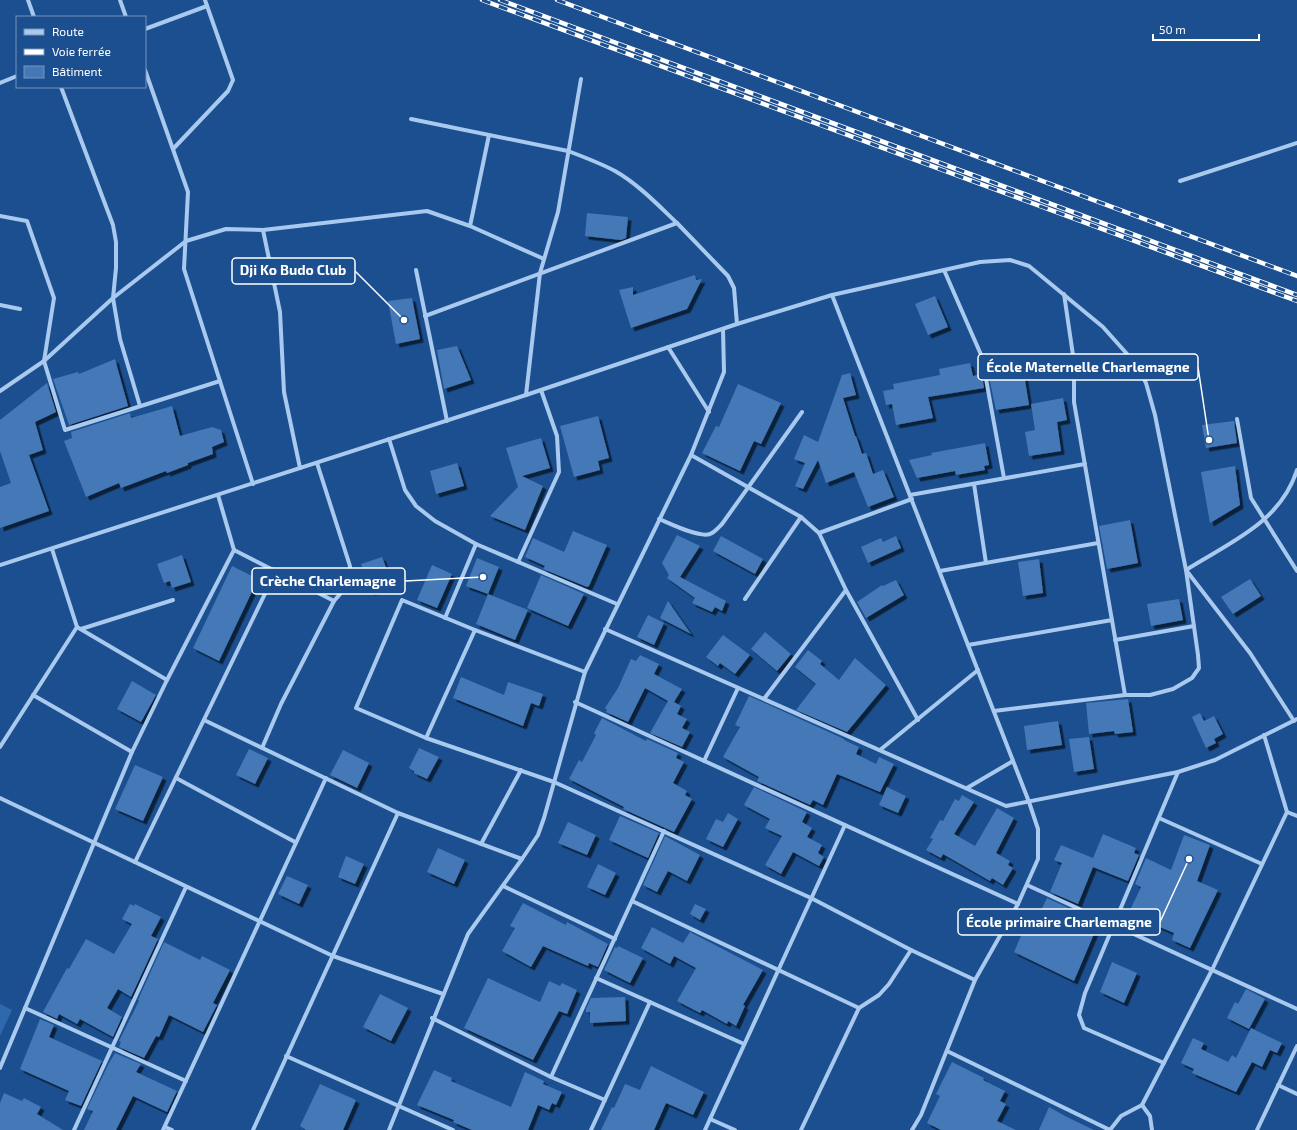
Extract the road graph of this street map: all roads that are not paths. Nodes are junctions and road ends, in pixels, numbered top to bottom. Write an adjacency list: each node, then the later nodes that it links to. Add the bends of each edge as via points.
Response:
1 (28, 0): 5 (street)
2 (120, 0): 6 (street)
3 (205, 0): 4 (street)
4 (207, 6): 7 (street); 16 (street, via 233,80 228,92)
5 (34, 16)
6 (126, 16)
7 (146, 28)
8 (146, 73): 16 (street)
9 (16, 76): 11 (street)
10 (581, 79): 17 (street)
11 (0, 83)
12 (61, 88): 30 (street, via 113,225 116,242)
13 (411, 119): 14 (street)
14 (489, 135): 17 (street); 21 (street)
15 (1297, 143): 18 (street)
16 (173, 149): 23 (street, via 188,192)
17 (568, 152): 20 (street, via 616,172 637,186); 24 (street, via 558,212)
18 (1180, 181)
19 (0, 216): 37 (street, via 27,221 54,298)
20 (677, 223): 27 (street); 34 (street, via 728,276 734,288)
21 (470, 226): 22 (street, via 427,211); 24 (street)
22 (263, 230): 23 (street, via 226,228); 51 (street, via 280,312 284,392)
23 (186, 241): 30 (street); 38 (street, via 184,269)
24 (544, 259): 27 (street)
25 (416, 270): 33 (street)
26 (944, 270): 28 (street, via 980,262 1010,260 1029,266); 29 (street); 53 (street, via 982,357)
27 (540, 273): 33 (street); 41 (street)
28 (1064, 294): 50 (street, via 1074,362 1074,402); 70 (street, via 1103,327 1136,364 1146,383)
29 (832, 295): 34 (street); 58 (street)
30 (114, 298): 37 (street); 42 (street, via 120,339)
31 (0, 304): 32 (street)
32 (20, 309)
33 (425, 316): 46 (street)
34 (737, 324): 35 (street)
35 (723, 329): 36 (street); 43 (street, via 724,372)
36 (668, 347): 39 (street); 43 (street)
37 (44, 361): 40 (street); 42 (street, via 65,430)
38 (220, 381): 42 (street); 54 (street)
39 (541, 390): 41 (street); 67 (street, via 557,436 559,472)
40 (0, 391)
41 (526, 395): 46 (street)
42 (140, 406)
43 (709, 412): 48 (street)
44 (802, 412): 56 (street)
45 (1237, 419): 61 (street, via 1251,498)
46 (447, 421): 47 (street)
47 (389, 440): 49 (street); 64 (street, via 405,490 416,506 435,521)
48 (691, 455): 56 (street); 60 (street)
49 (317, 463): 51 (street); 77 (street, via 350,566 348,585)
50 (1084, 464): 53 (street); 63 (street)
51 (300, 468): 54 (street)
52 (1297, 470): 61 (street, via 1292,487)
53 (1004, 478): 55 (street)
54 (253, 484): 57 (street)
55 (974, 484): 58 (street); 68 (street)
56 (748, 488): 59 (street); 60 (street, via 722,524 709,534 692,532)
57 (218, 495): 65 (street); 66 (street)
58 (911, 497): 62 (street); 72 (street)
59 (801, 517): 62 (street); 75 (street)
60 (659, 519): 78 (street)
61 (1265, 521): 70 (street); 73 (street)
62 (819, 533): 74 (street)
63 (1098, 543): 68 (street); 80 (street)
64 (476, 544): 67 (street); 79 (street)
65 (52, 548): 69 (street); 82 (street)
66 (234, 550): 71 (street); 90 (street)
67 (518, 562): 78 (street)
68 (986, 563): 72 (street)
69 (0, 566)
70 (1186, 570): 81 (street); 99 (street, via 1250,652)
71 (276, 571): 77 (street); 97 (street)
72 (940, 571): 87 (street)
73 (1297, 571)
74 (846, 590): 94 (street); 98 (street)
75 (745, 599)
76 (173, 600): 84 (street)
77 (334, 600): 103 (street, via 281,704)
78 (617, 604): 83 (street)
79 (446, 618): 85 (street); 101 (street, via 402,600 356,708)
80 (1112, 620): 86 (street); 87 (street)
81 (1194, 626): 86 (street); 93 (street, via 1199,668 1192,678 1173,689 1150,695)
82 (77, 627): 84 (street); 92 (street)
83 (605, 629): 89 (street); 91 (street)
84 (81, 630): 90 (street)
85 (475, 630): 89 (street); 101 (street)
86 (1115, 640): 93 (street)
87 (968, 645): 88 (street)
88 (978, 670): 96 (street); 98 (street)
89 (586, 672): 95 (street)
90 (167, 680): 105 (street)
91 (738, 688): 94 (street); 106 (street)
92 (33, 695): 102 (street); 105 (street)
93 (1125, 695): 96 (street)
94 (764, 699): 104 (street)
95 (576, 702): 106 (street); 112 (street)
96 (994, 711): 107 (street)
97 (204, 720): 103 (street); 110 (street)
98 (918, 720): 104 (street)
99 (1296, 720): 100 (street)
100 (1264, 735): 109 (street, via 1215,760); 116 (street)
101 (426, 738): 108 (street)
102 (0, 747)
103 (262, 748): 111 (street)
104 (880, 750): 113 (street)
105 (132, 752): 123 (street)
106 (704, 761): 120 (street)
107 (1014, 761): 113 (street); 115 (street)
108 (521, 770): 112 (street); 124 (street)
109 (1178, 772): 115 (street); 119 (street)
110 (176, 778): 122 (street); 126 (street)
111 (326, 778): 117 (street); 122 (street)
112 (554, 782): 121 (street); 125 (street, via 538,835)
113 (966, 788): 115 (street, via 1006,806)
114 (0, 798): 123 (street)
115 (1029, 802): 128 (street, via 1038,829 1038,859)
116 (1287, 812): 118 (street); 127 (street)
117 (398, 813): 124 (street); 138 (street)
118 (1297, 816)
119 (1159, 818): 127 (street); 135 (street)
120 (845, 825): 131 (street); 133 (street)
121 (664, 832): 131 (street); 132 (street)
122 (295, 842): 134 (street)
123 (94, 843): 126 (street); 145 (street)
124 (481, 844): 125 (street)
125 (522, 859): 129 (street)
126 (135, 862): 130 (street)
127 (1262, 864): 140 (street)
128 (1027, 885): 133 (street); 135 (street)
129 (503, 886): 136 (street); 143 (street, via 468,934)
130 (186, 887): 134 (street); 151 (street)
131 (811, 898): 137 (street); 139 (street)
132 (632, 901): 136 (street); 139 (street)
133 (1018, 904): 142 (street)
134 (260, 921): 138 (street); 157 (street)
135 (1114, 925): 140 (street); 154 (street, via 1085,993 1079,1015 1080,1022 1084,1028)
136 (615, 939): 141 (street)
137 (911, 950): 142 (street); 146 (street, via 889,984 879,995)
138 (332, 956): 143 (street); 153 (street)
139 (778, 970): 146 (street); 149 (street)
140 (1212, 970): 147 (street); 154 (street)
141 (596, 978): 144 (street); 156 (street)
142 (974, 980): 152 (street)
143 (443, 994): 148 (street)
144 (650, 1002): 149 (street); 160 (street)
145 (25, 1008): 151 (street); 155 (street)
146 (859, 1008): 173 (street)
147 (1297, 1009)
148 (432, 1018): 156 (street); 162 (street)
149 (744, 1044): 163 (street)
150 (1297, 1046): 158 (street)
151 (111, 1049): 157 (street); 165 (street)
152 (947, 1051): 161 (street, via 1110,1130 1121,1116); 174 (street, via 921,1115)
153 (286, 1056): 162 (street); 167 (street)
154 (1164, 1063): 161 (street)
155 (0, 1068)
156 (551, 1077): 160 (street)
157 (186, 1081): 164 (street)
158 (1278, 1085): 159 (street); 176 (street)
159 (1297, 1094)
160 (605, 1100): 170 (street)
161 (1142, 1105): 175 (street, via 1150,1116)
162 (400, 1106): 168 (street); 169 (street)
163 (710, 1119): 171 (street); 172 (street)
164 (164, 1128): 166 (street)
165 (74, 1130)
166 (172, 1130)
167 (253, 1130)
168 (389, 1130)
169 (453, 1130)
170 (591, 1130)
171 (705, 1130)
172 (734, 1130)
173 (801, 1130)
174 (912, 1130)
175 (1152, 1130)
176 (1257, 1130)

